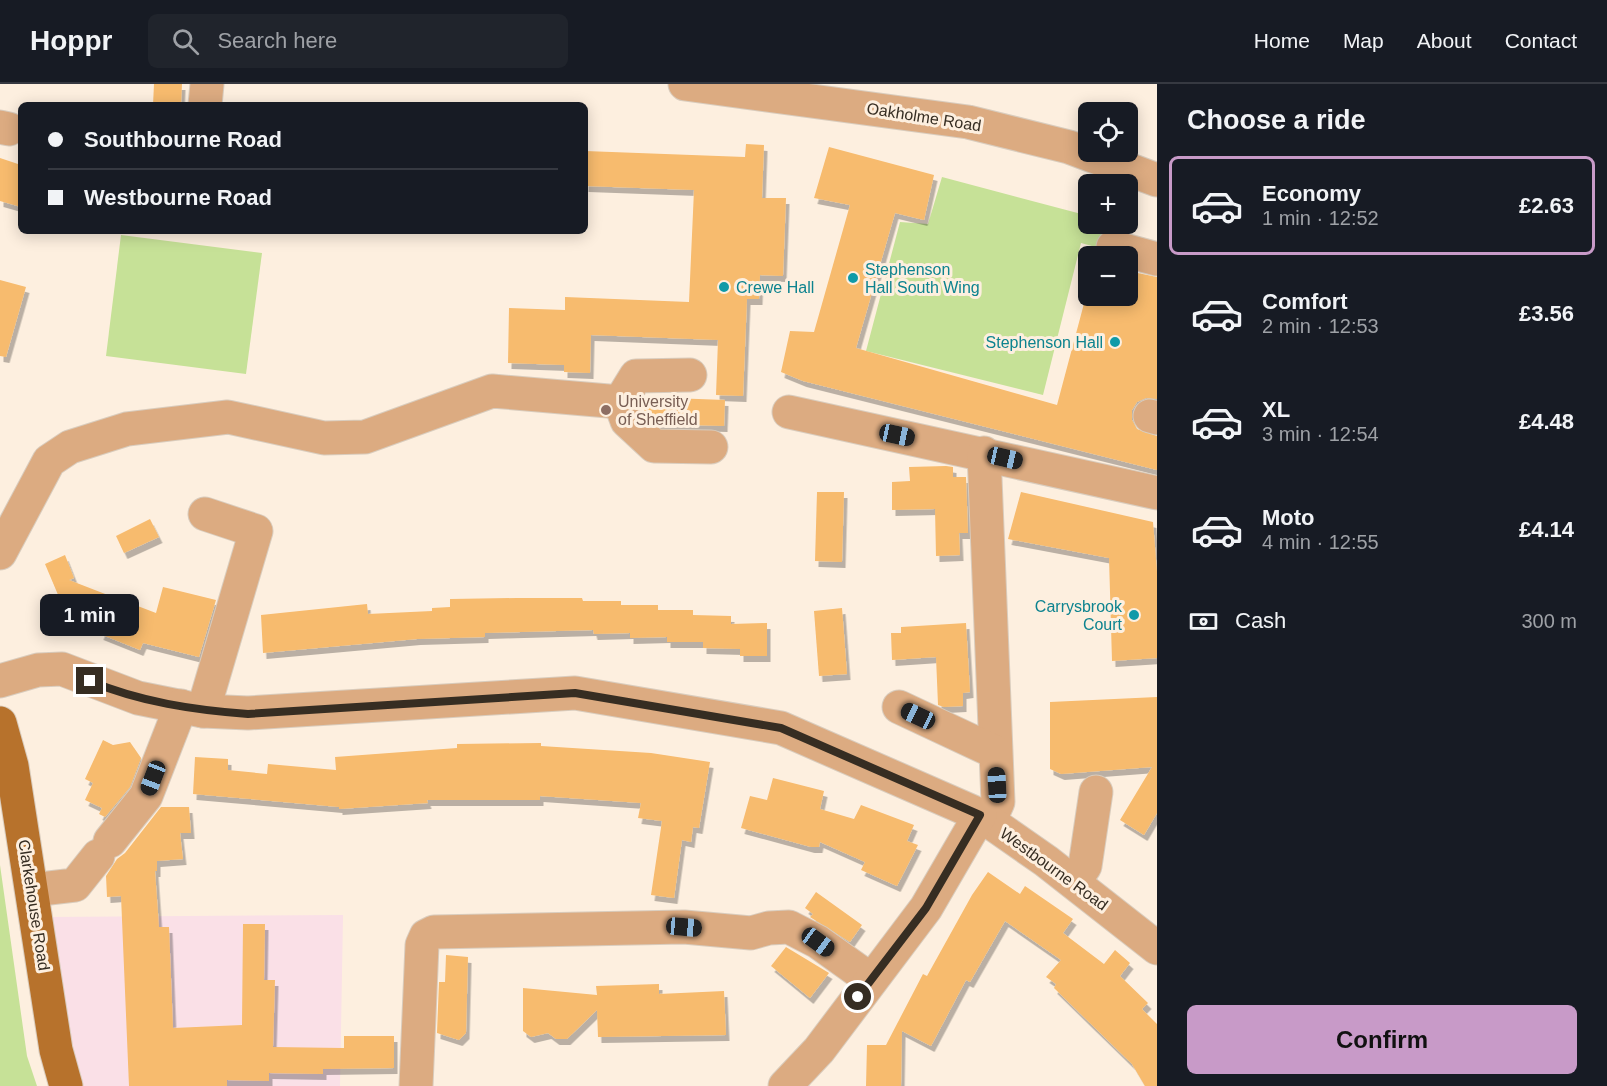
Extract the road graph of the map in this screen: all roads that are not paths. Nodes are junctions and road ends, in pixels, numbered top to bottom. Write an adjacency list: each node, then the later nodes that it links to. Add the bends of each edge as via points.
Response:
1 (207, 84): 3 (street)
2 (685, 84): 4 (street, Oakholme Road, via 968,122 1069,147)
3 (205, 102)
4 (1157, 180)
5 (1138, 254): 6 (street)
6 (1157, 259)
7 (690, 375): 8 (street, via 636,376)
8 (620, 402): 10 (street, via 627,421 654,446); 14 (street, via 492,391 365,437 324,438 228,417 127,429 70,447 49,461)
9 (789, 412): 11 (street)
10 (711, 447)
11 (984, 453): 12 (street); 19 (street)
12 (1157, 493)
13 (205, 514): 17 (street, via 256,531)
14 (0, 553)
15 (0, 681): 17 (street, Westbourne Road, via 38,670 62,669 138,698)
16 (899, 707): 19 (street)
17 (192, 708): 21 (street, Westbourne Road, via 248,714 575,693 781,728); 23 (street, via 146,796 75,885)
18 (0, 723): 23 (main road, Clarkehouse Road, via 12,766)
19 (996, 752): 21 (street, via 998,802)
20 (1096, 792): 22 (street, via 1085,866)
21 (985, 819): 22 (street, Westbourne Road); 25 (street, via 926,908)
22 (1074, 882): 24 (street, Westbourne Road)
23 (32, 890): 26 (main road, Clarkehouse Road, via 56,1050)
24 (1157, 948)
25 (871, 980): 27 (street, via 818,942 789,927 751,933 684,927 434,932 426,936 422,945); 28 (street, via 819,1050)
26 (66, 1086)
27 (416, 1086)
28 (785, 1086)

